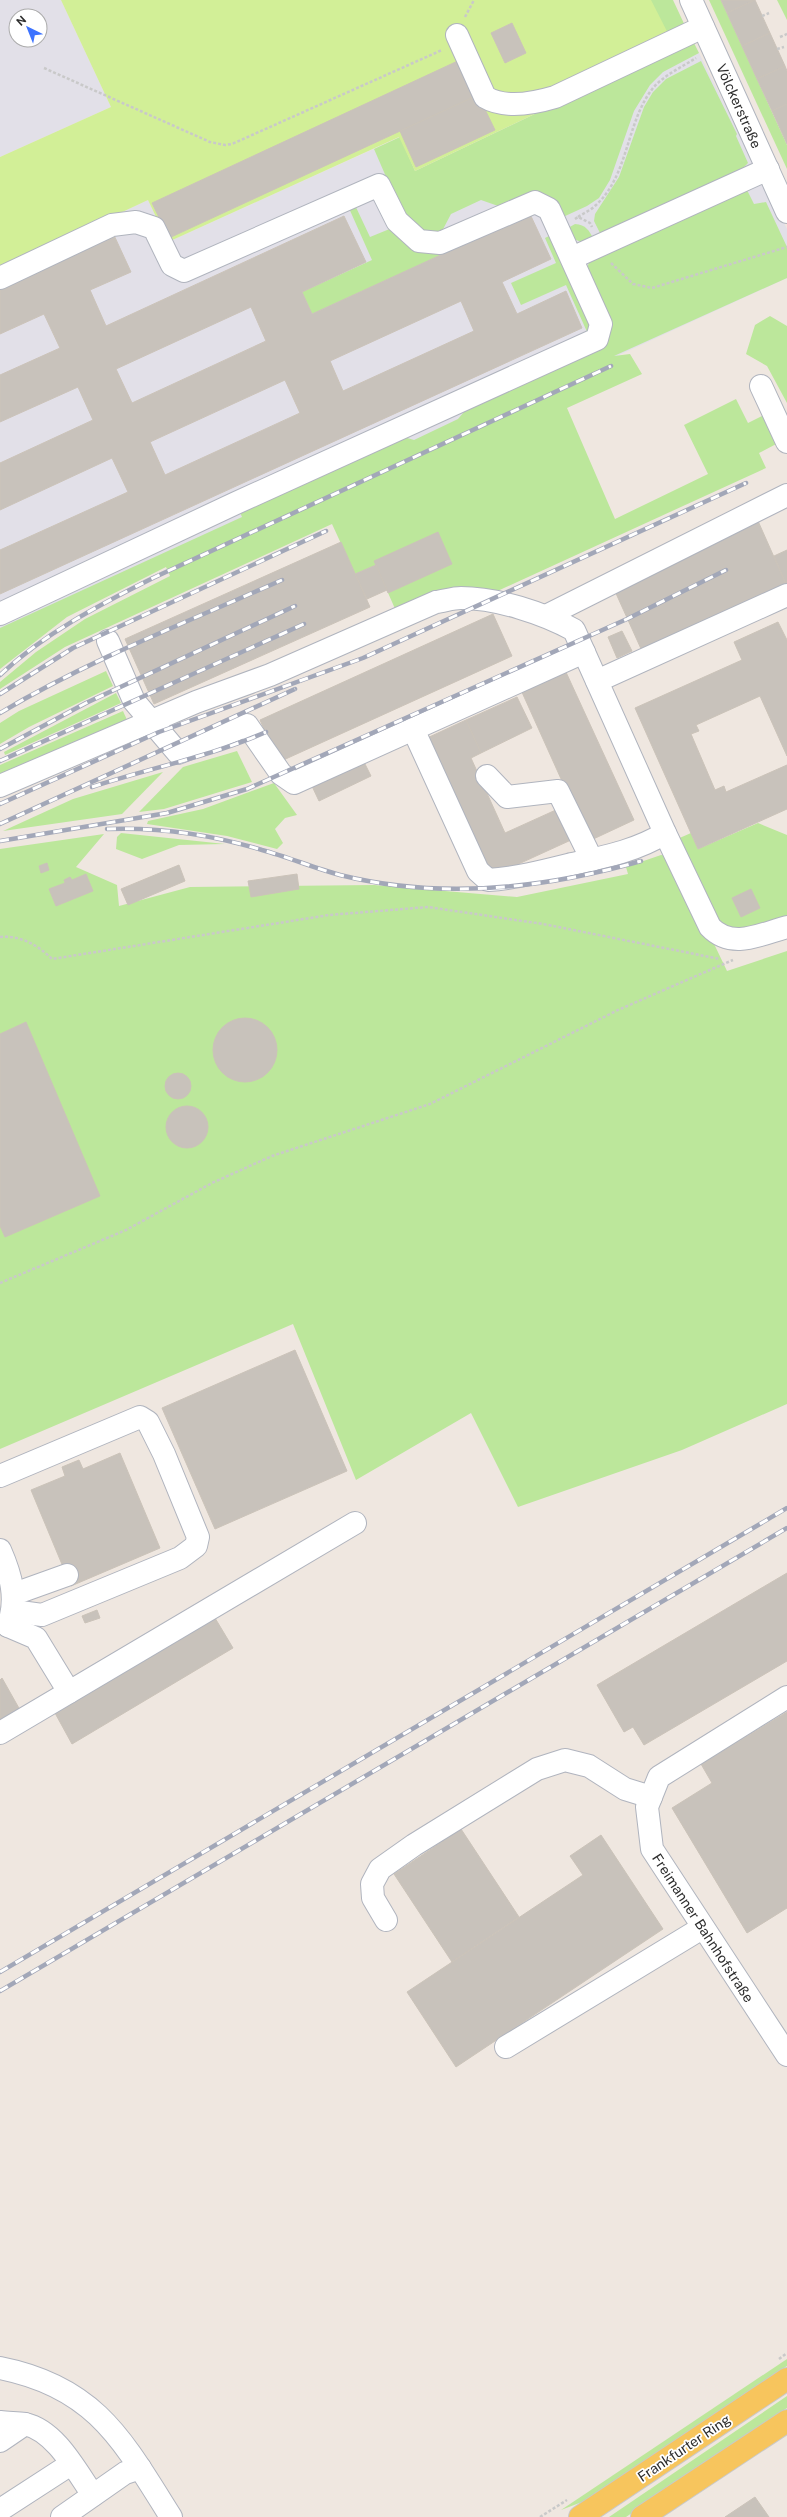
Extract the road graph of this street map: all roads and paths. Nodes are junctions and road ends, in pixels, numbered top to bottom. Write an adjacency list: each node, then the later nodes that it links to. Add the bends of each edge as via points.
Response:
1 (474, 0): 7 (path)
2 (691, 0): 5 (street, Völckerstraße)
3 (769, 14): 4 (path)
4 (762, 16)
5 (703, 27): 7 (street, via 555,97 536,102 498,102 485,96); 13 (street, Völckerstraße)
6 (787, 34): 8 (path)
7 (456, 35): 12 (path, via 444,50 225,145 210,142)
8 (780, 37)
9 (784, 47): 10 (path)
10 (777, 50)
11 (702, 54): 15 (path, via 664,77 654,87 640,108 614,180 596,205)
12 (44, 68)
13 (768, 169): 14 (street, Völckerstraße); 17 (street)
14 (787, 212)
15 (578, 217): 16 (path); 17 (path, via 590,223)
16 (558, 226): 19 (street); 20 (street, via 549,209 535,202 440,243 419,241 396,221 379,185 184,271 172,265 154,228 136,222 112,225)
17 (601, 245): 18 (path, via 612,267 633,284 652,288); 19 (street)
18 (787, 247)
19 (572, 258): 25 (street, via 601,324 597,339 122,548)
20 (0, 278)
21 (761, 386): 22 (street)
22 (787, 442)
23 (787, 495): 26 (street)
24 (787, 595): 29 (street)
25 (0, 614)
26 (548, 615): 28 (street, via 574,630); 30 (street, via 488,601 461,598 436,602 270,675)
27 (108, 641): 30 (street, via 134,701)
28 (584, 652): 29 (street); 31 (street)
29 (597, 681): 34 (street)
30 (150, 721): 31 (street, via 178,753 247,725 281,774 294,783); 33 (street)
31 (413, 728): 35 (street, via 478,871 488,880 514,878)
32 (487, 776): 35 (street, via 507,797 558,791)
33 (0, 786)
34 (665, 833): 35 (street, via 622,853); 36 (street, via 710,927 718,936 742,940)
35 (592, 860)
36 (787, 927)
37 (0, 937): 39 (path, via 11,936 41,947 52,959 329,915 428,907 543,924)
38 (736, 959): 39 (path)
39 (729, 961): 40 (path, via 618,1010 430,1104 272,1156 212,1183 126,1230)
40 (0, 1283)
41 (0, 1476): 45 (street, via 140,1417 148,1422 164,1454 198,1537 196,1546 180,1558 42,1615)
42 (355, 1523): 46 (street)
43 (0, 1550): 45 (street, via 11,1579)
44 (67, 1575): 45 (street)
45 (9, 1617): 46 (street, via 36,1638)
46 (69, 1692): 48 (street)
47 (787, 1697): 49 (street, Freimanner Bahnhofstraße, via 659,1777)
48 (0, 1733)
49 (651, 1797): 50 (street, via 625,1790 589,1766 564,1760 537,1769 380,1869 372,1884 373,1898); 51 (street, Freimanner Bahnhofstraße, via 646,1807 652,1849)
50 (386, 1920)
51 (702, 1928): 52 (street); 53 (street, Freimanner Bahnhofstraße)
52 (506, 2047)
53 (787, 2055)
54 (0, 2368): 61 (street, via 36,2376 76,2396 111,2426)
55 (787, 2379): 67 (main road, Frankfurter Ring)
56 (787, 2421): 64 (main road)
57 (0, 2422): 58 (street)
58 (25, 2424): 59 (street); 60 (street, via 46,2435)
59 (0, 2441)
60 (71, 2464): 62 (street); 63 (street)
61 (140, 2468): 62 (street, via 125,2473); 66 (street)
62 (93, 2495): 65 (street)
63 (0, 2510)
64 (651, 2514)
65 (62, 2517)
66 (171, 2517)
67 (580, 2517)

